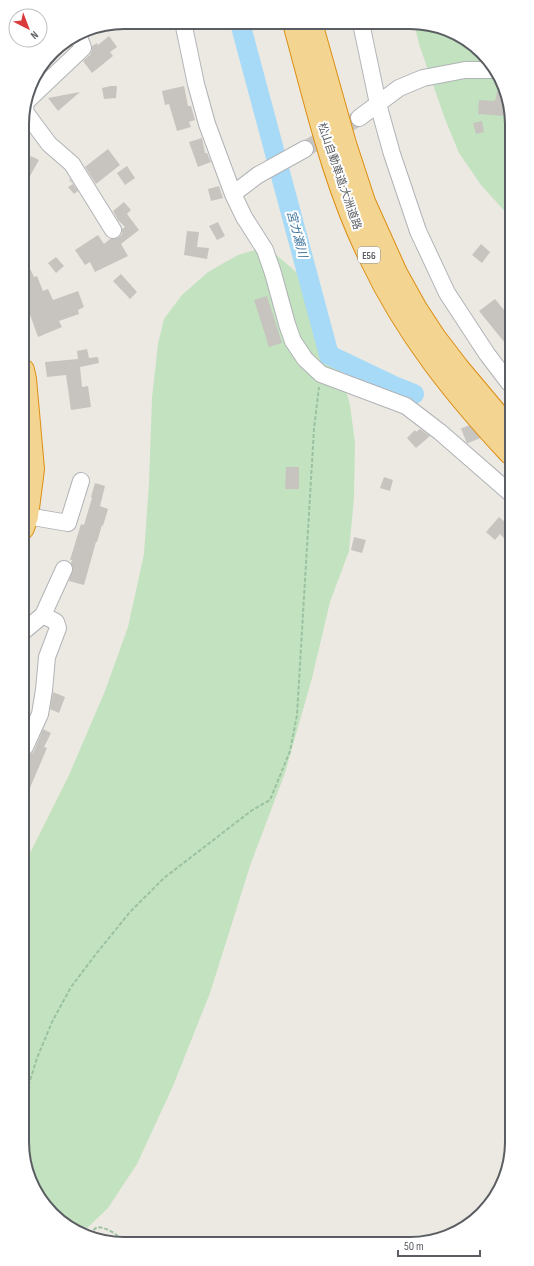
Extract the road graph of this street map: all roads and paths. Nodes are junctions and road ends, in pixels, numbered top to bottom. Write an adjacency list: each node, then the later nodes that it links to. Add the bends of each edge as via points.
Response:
1 (184, 29): 14 (street, via 207,124)
2 (284, 29): 15 (highway, via 325,153)
3 (296, 29): 15 (highway, 松山自動車道;大洲道路 / E56, via 317,110)
4 (313, 29): 17 (highway, 松山自動車道;大洲道路 / E56, via 345,144 364,202)
5 (326, 29): 17 (highway)
6 (362, 29): 10 (street)
7 (80, 40): 9 (street, via 83,48)
8 (488, 70): 10 (street, via 465,70 423,78 399,88)
9 (34, 95)
10 (378, 104): 12 (street); 19 (street, via 418,230 443,286)
11 (29, 117): 16 (street, via 49,144 72,164)
12 (359, 118)
13 (305, 149): 14 (street, via 258,175)
14 (233, 194): 18 (street, via 265,250 293,341 305,360)
15 (348, 208): 24 (highway, 松山自動車道;大洲道路 / E56, via 383,283 422,348 480,421)
16 (113, 230)
17 (385, 250): 21 (highway, 松山自動車道;大洲道路 / E56, via 416,309 435,338)
18 (320, 374): 22 (street, via 406,406); 33 (path, via 314,429 297,715 290,751 279,780 270,800 251,811 164,878 130,912 71,987 52,1022)
19 (505, 379)
20 (29, 424): 27 (highway, via 33,469)
21 (505, 424)
22 (440, 432): 23 (street); 26 (street)
23 (464, 436)
24 (505, 448)
25 (81, 481): 28 (street, via 68,524)
26 (505, 489)
27 (29, 496)
28 (29, 522)
29 (64, 569): 30 (street)
30 (43, 616): 31 (street); 32 (street, via 56,622 58,628 47,657 40,714)
31 (29, 627)
32 (29, 738)
33 (29, 1084)
34 (92, 1231): 35 (path, via 97,1227 106,1228)
35 (118, 1237)

